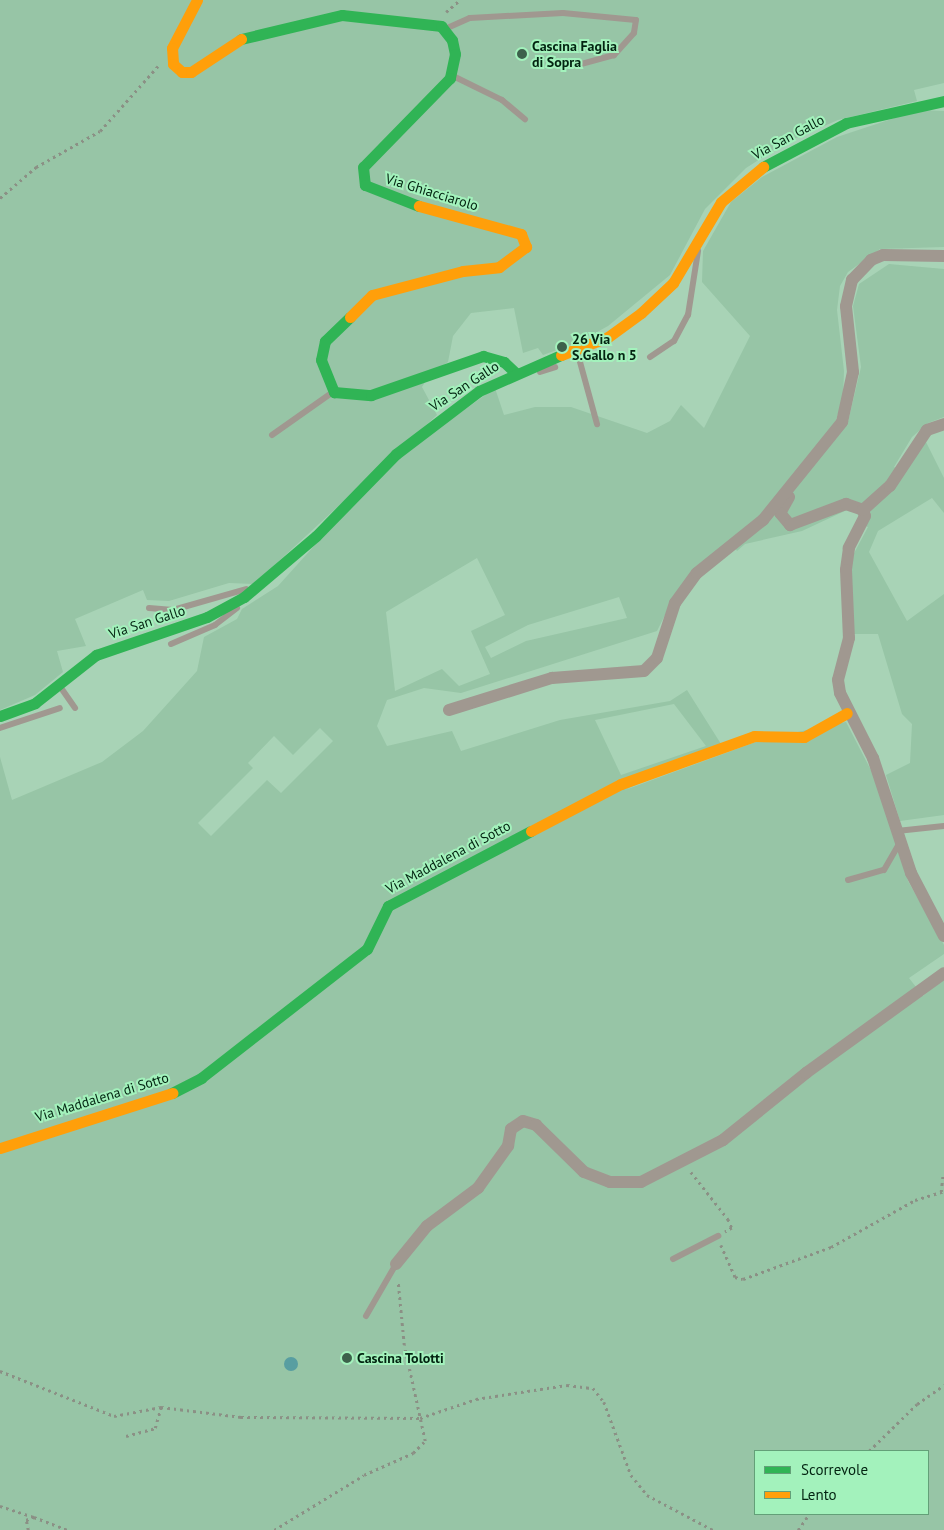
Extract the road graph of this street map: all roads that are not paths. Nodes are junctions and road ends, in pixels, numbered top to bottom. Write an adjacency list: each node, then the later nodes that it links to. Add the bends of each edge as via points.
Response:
1 (197, 0): 2 (street, via 172,48 173,64 182,72 191,72 244,37 342,14 423,21)
2 (444, 30): 3 (lane, via 470,18 489,17 591,13 636,20 634,33 614,55); 4 (street, via 452,40 455,54)
3 (574, 66)
4 (450, 74): 6 (lane, via 502,100); 14 (street, Via Ghiacciarolo, via 363,167 365,185 387,197 521,234 526,247 499,267 463,271 372,295 325,341 321,360)
5 (944, 101): 7 (street, Via San Gallo, via 846,123 791,150 735,186)
6 (525, 119)
7 (697, 242): 9 (street, Via San Gallo, via 673,283 641,313 608,337); 10 (lane, via 688,315 674,341)
8 (944, 256): 18 (street, via 883,255 871,260 852,280 846,306 853,372 850,400 842,422)
9 (576, 350): 12 (street, Via San Gallo); 15 (lane)
10 (650, 357)
11 (555, 367): 13 (lane)
12 (516, 373): 13 (street, Via San Gallo); 14 (street, via 504,362 483,356 371,395)
13 (500, 379): 22 (street, Via San Gallo, via 396,454 316,536)
14 (334, 392): 17 (lane)
15 (597, 424)
16 (941, 428): 19 (street, via 927,430 908,454 890,486)
17 (272, 434)
18 (808, 468): 20 (street); 21 (street, via 783,505 783,521)
19 (863, 510): 21 (street, via 846,504); 30 (street, via 865,516 849,548 846,570 849,638 838,680)
20 (756, 526): 21 (street); 29 (street, via 692,580 675,602 657,658 644,671 552,678)
21 (790, 526)
22 (255, 589): 23 (street, Via San Gallo); 24 (lane, via 235,589 173,610)
23 (244, 597): 25 (lane, via 227,617); 26 (street, Via San Gallo, via 207,617 96,655)
24 (148, 608)
25 (171, 644)
26 (60, 685): 28 (lane); 31 (street, Via San Gallo, via 35,702)
27 (60, 708): 32 (lane)
28 (75, 708)
29 (449, 710)
30 (847, 712): 34 (street, via 873,758); 38 (street, Via Maddalena di Sotto, via 804,737 754,736 612,789 388,906 367,949 201,1078 171,1093)
31 (0, 716)
32 (0, 728)
33 (944, 827): 34 (lane, via 936,826)
34 (899, 836): 35 (lane, via 884,870); 36 (street, via 911,873)
35 (848, 880)
36 (944, 936)
37 (944, 973): 41 (street, via 806,1073 723,1140 642,1182 610,1182 584,1172 536,1125 522,1121 511,1129 508,1146 484,1181 427,1226)
38 (0, 1148)
39 (718, 1236): 40 (lane)
40 (672, 1259)
41 (396, 1264): 42 (lane)
42 (366, 1316)

